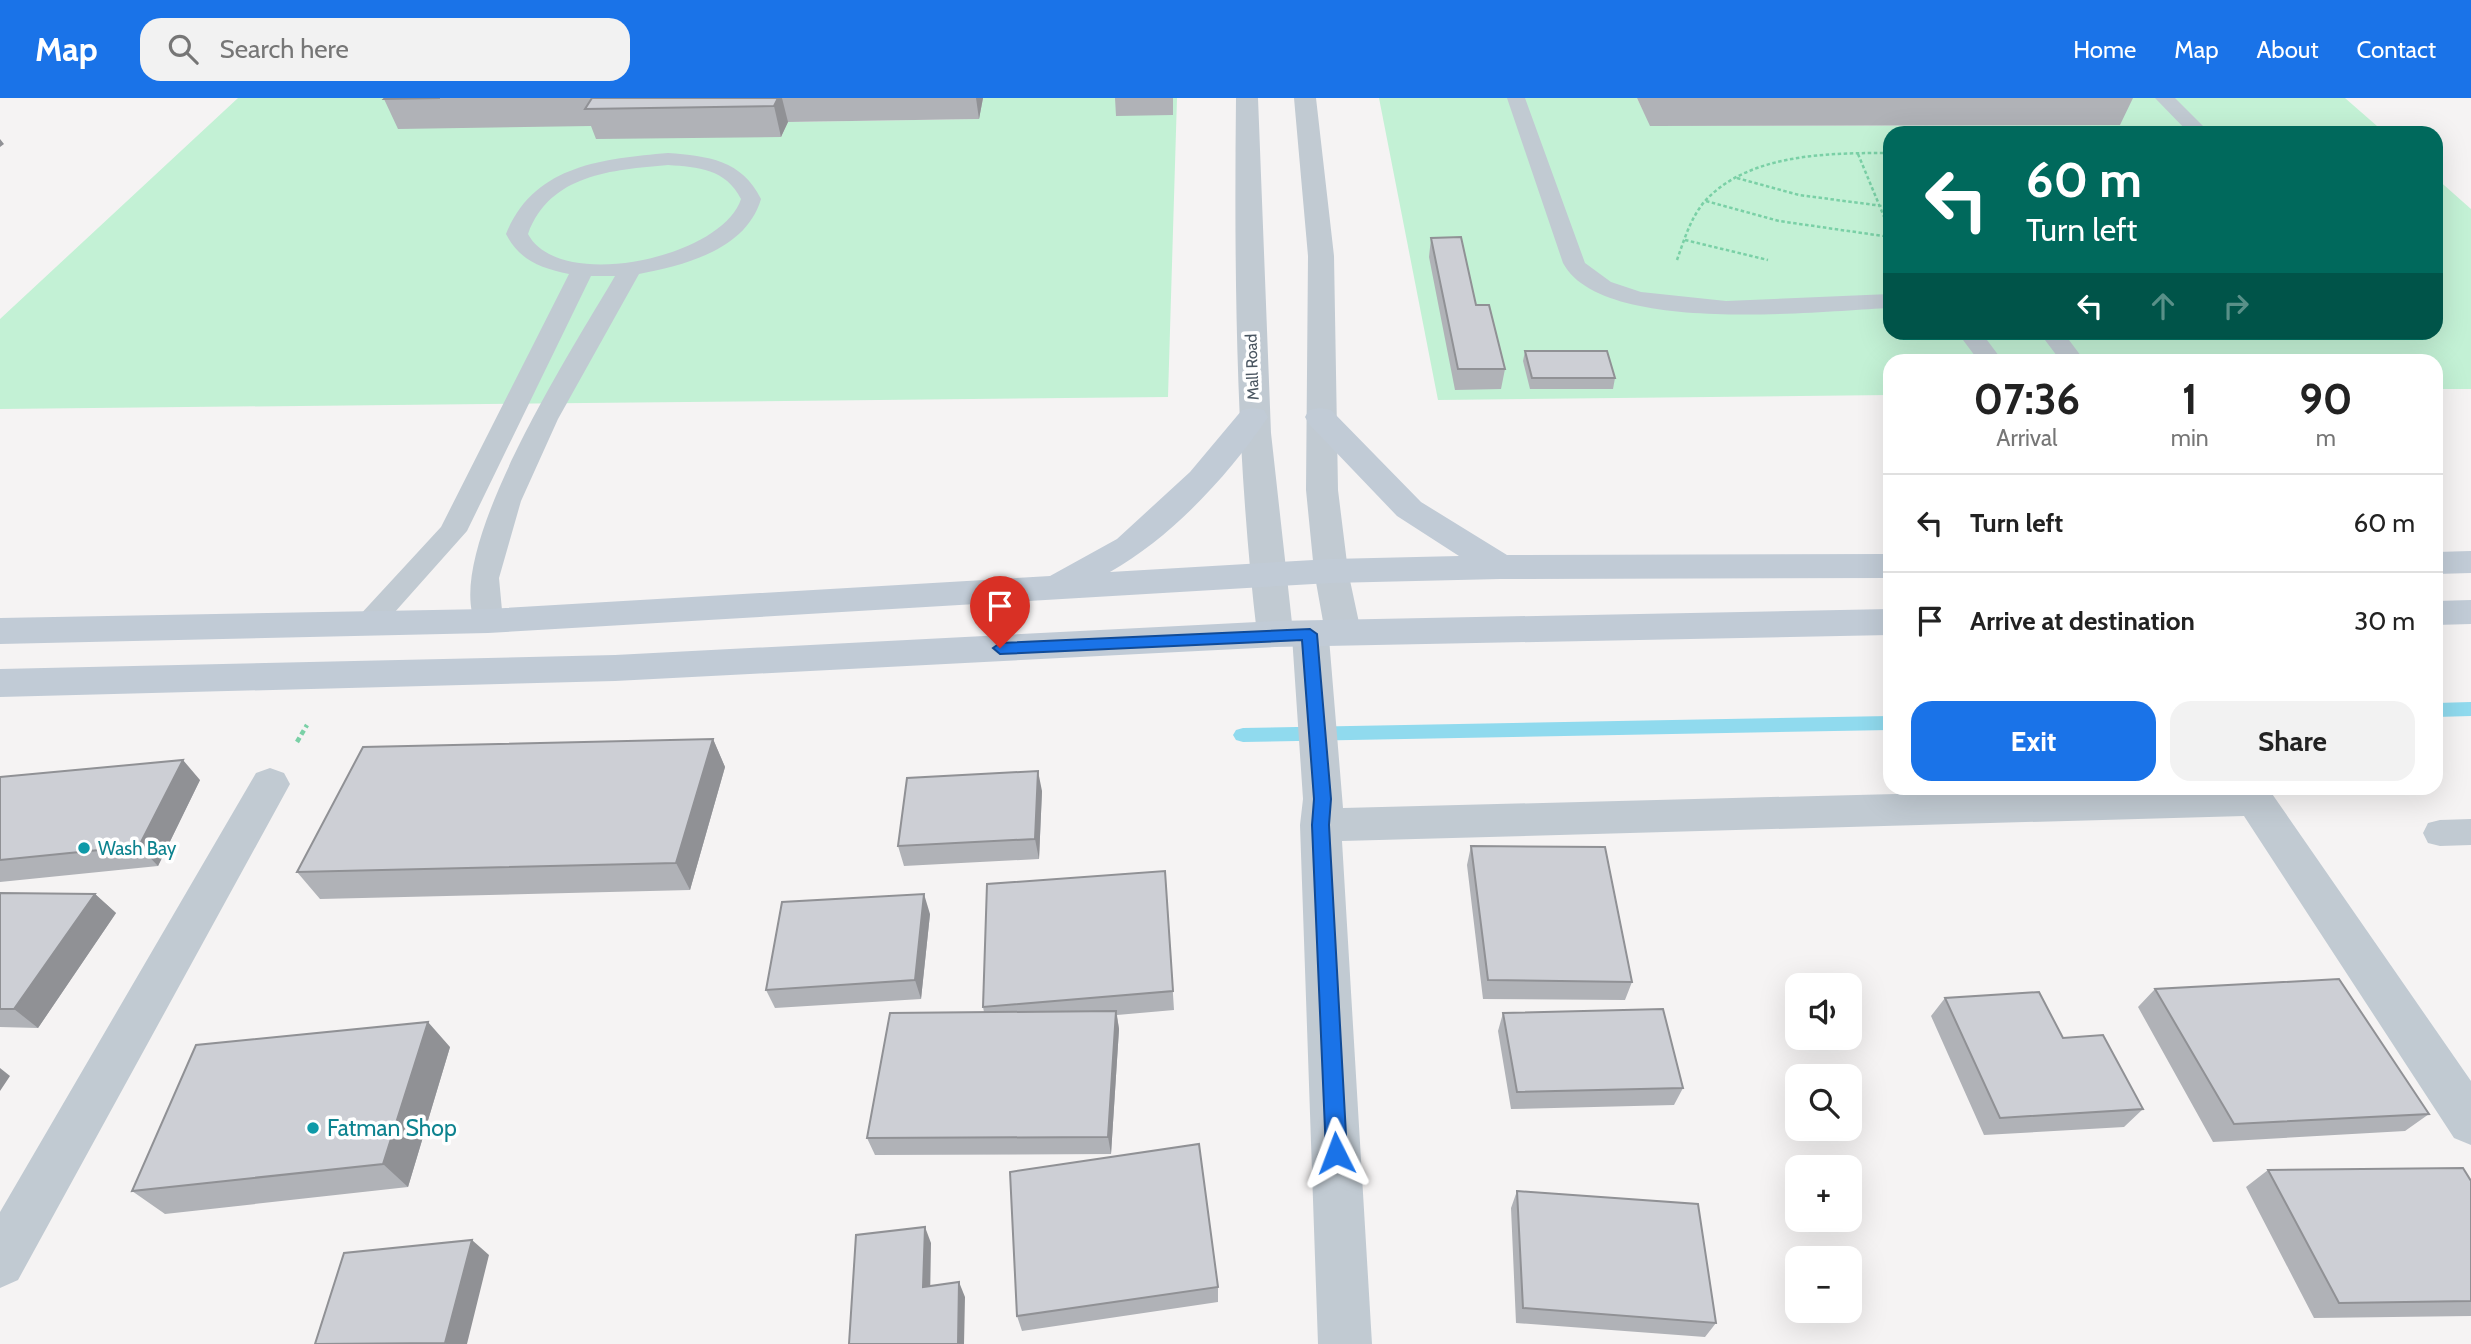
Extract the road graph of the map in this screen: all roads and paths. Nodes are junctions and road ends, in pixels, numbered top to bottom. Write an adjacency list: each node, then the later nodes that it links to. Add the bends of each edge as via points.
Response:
1 (1247, 98): 23 (street, Mall Road)
2 (1305, 98): 22 (street, via 1321,256)
3 (1516, 98): 17 (lane, via 1578,269 1601,285)
4 (2164, 98): 5 (lane)
5 (2193, 126)
6 (1883, 153): 7 (path)
7 (1858, 154): 8 (path, via 1822,155); 10 (path)
8 (1737, 177): 9 (path); 10 (path, via 1799,195)
9 (1705, 201): 13 (path, via 1791,224); 17 (path, via 1687,233)
10 (1879, 206): 11 (path); 12 (path)
11 (1883, 206)
12 (1883, 215)
13 (1883, 236)
14 (631, 268): 15 (lane); 15 (lane, via 665,262 726,236 745,217 751,199 746,183 719,167 668,159 596,169 562,182 528,207 517,234 527,251 550,263); 33 (lane, via 523,464 491,548 484,581)
15 (583, 269): 35 (lane, via 453,531)
16 (1883, 301): 17 (lane)
17 (1661, 305)
18 (1974, 340): 20 (lane)
19 (2056, 340): 21 (lane)
20 (1985, 354)
21 (2067, 354)
22 (1320, 416): 27 (main road, via 1409,509); 28 (street)
23 (1253, 417): 29 (street, Mall Road); 30 (main road, via 1201,479 1129,547)
24 (2471, 562): 25 (main road)
25 (2443, 563)
26 (1883, 566): 27 (main road)
27 (1500, 567): 28 (main road)
28 (1331, 571): 29 (main road); 38 (street)
29 (1266, 575): 30 (main road); 38 (street, Mall Road)
30 (1051, 590): 33 (main road)
31 (2471, 612): 32 (main road)
32 (2443, 613)
33 (488, 621): 35 (main road)
34 (1883, 622): 38 (main road)
35 (368, 624): 36 (main road)
36 (47, 630): 37 (main road); 40 (main road)
37 (0, 631)
38 (1310, 641): 39 (main road); 44 (street)
39 (338, 677): 40 (main road); 41 (path)
40 (2, 683)
41 (270, 784): 46 (street)
42 (2199, 795): 44 (street)
43 (2252, 795): 45 (street)
44 (1322, 812): 47 (street)
45 (2471, 1122)
46 (0, 1262)
47 (1345, 1344)

